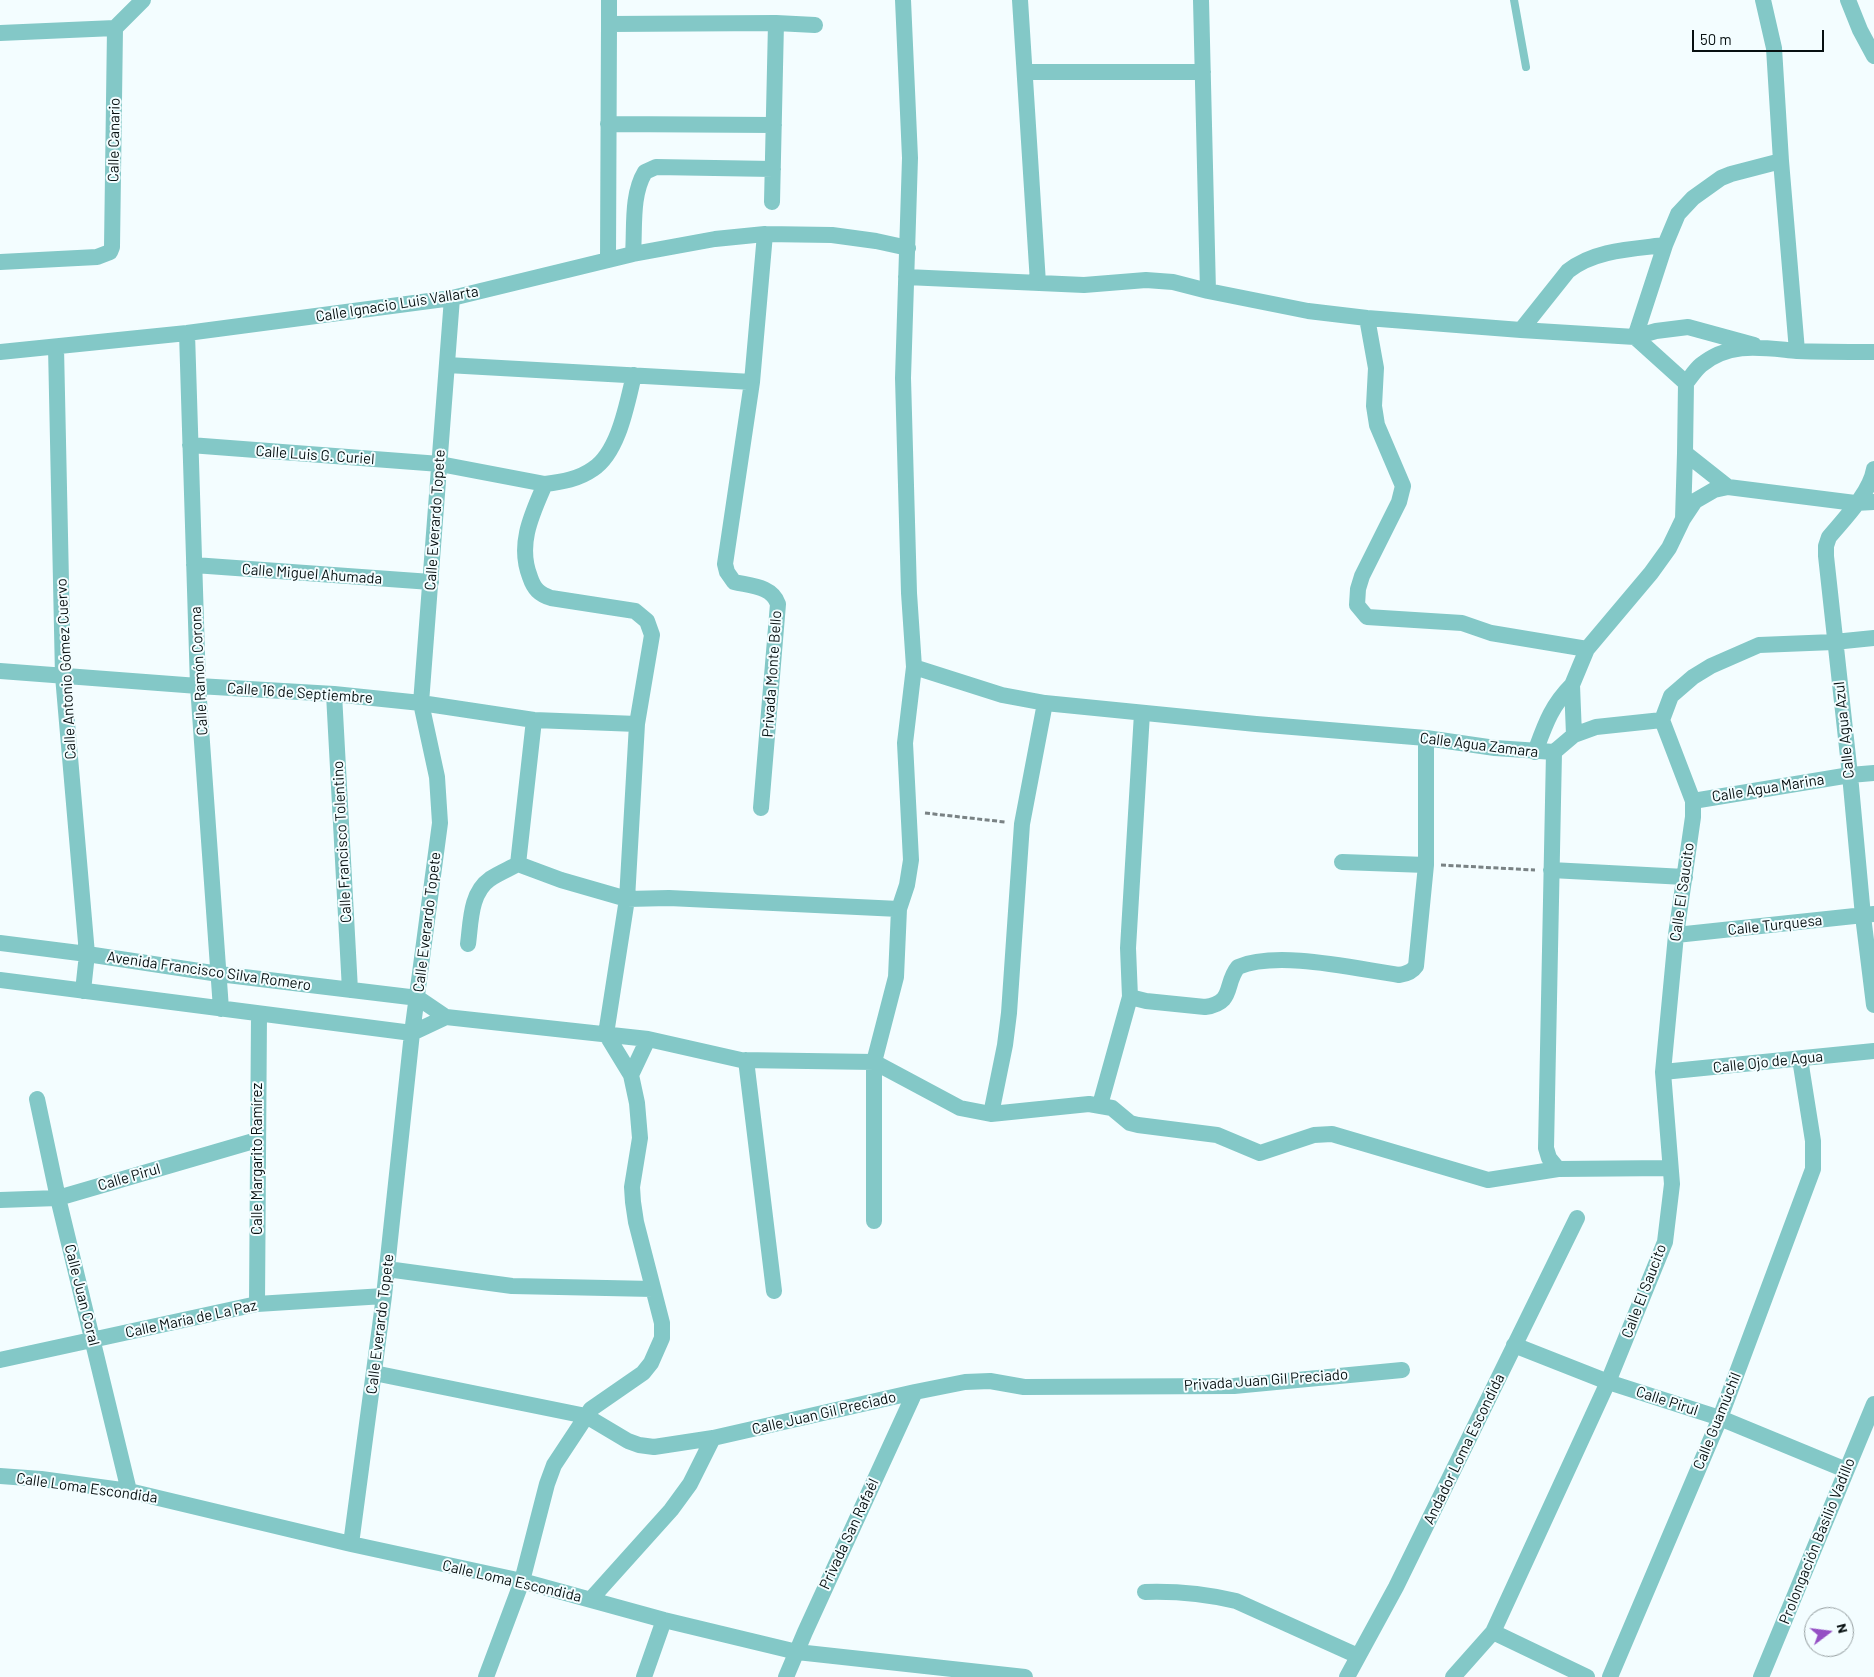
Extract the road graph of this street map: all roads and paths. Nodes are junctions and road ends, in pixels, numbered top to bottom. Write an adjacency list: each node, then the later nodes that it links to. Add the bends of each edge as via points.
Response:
1 (143, 0): 12 (street)
2 (609, 0): 10 (street)
3 (903, 0): 27 (street, via 910,158)
4 (1020, 0): 16 (street)
5 (1202, 0): 17 (street)
6 (1514, 0): 15 (lane)
7 (1763, 0): 20 (street, via 1774,48)
8 (1848, 0): 14 (street)
9 (776, 23): 10 (street); 11 (street); 19 (street)
10 (609, 24): 18 (street)
11 (815, 25)
12 (115, 28): 13 (street); 30 (street, Calle Canario, via 113,242 110,252 97,257)
13 (0, 33)
14 (1874, 56)
15 (1526, 67)
16 (1025, 72): 17 (street); 32 (street)
17 (1203, 72): 33 (street)
18 (608, 124): 19 (street); 23 (street)
19 (774, 125): 21 (street)
20 (1781, 160): 26 (street, via 1731,174 1712,183 1678,214); 41 (street)
21 (773, 169): 22 (street); 24 (street, via 651,168 641,177)
22 (772, 202)
23 (608, 214): 24 (street); 29 (street)
24 (635, 214): 28 (street)
25 (765, 234): 27 (street, Calle Ignacio Luis Vallarta, via 832,235); 28 (street, Calle Ignacio Luis Vallarta, via 715,239); 46 (street)
26 (1665, 245): 36 (street, via 1619,250 1576,264); 38 (street)
27 (908, 248): 31 (street)
28 (633, 254): 29 (street, Calle Ignacio Luis Vallarta)
29 (608, 260): 34 (street, Calle Ignacio Luis Vallarta)
30 (0, 262)
31 (906, 277): 32 (street); 62 (street, via 903,378)
32 (1038, 283): 33 (street, via 1084,285 1146,280 1173,282)
33 (1208, 291): 35 (street, via 1308,311)
34 (452, 298): 37 (street, Calle Ignacio Luis Vallarta); 44 (street, Calle Everardo Topete)
35 (1367, 318): 36 (street); 61 (street, via 1376,368 1374,406 1377,425 1403,486 1399,502 1362,576 1356,605 1367,617 1462,623 1491,633)
36 (1521, 330): 38 (street)
37 (187, 333): 40 (street, Calle Ignacio Luis Vallarta); 48 (street, Calle Ramón Corona)
38 (1635, 337): 39 (street, via 1688,327); 47 (street)
39 (1760, 346): 41 (street); 47 (street, via 1718,355 1701,366)
40 (56, 347): 42 (street, Calle Ignacio Luis Vallarta); 64 (street, Calle Antonio Gómez Cuervo)
41 (1797, 350): 43 (street)
42 (0, 352)
43 (1874, 352)
44 (447, 364): 45 (street); 50 (street, Calle Everardo Topete)
45 (634, 375): 46 (street); 52 (street, via 622,424 607,456 592,470 568,480)
46 (752, 382): 81 (street, Privada Monte Bello, via 726,557 727,572 734,582 768,591 775,595 778,604)
47 (1686, 383): 49 (street)
48 (190, 445): 50 (street, Calle Luis G. Curiel); 57 (street, Calle Ramón Corona)
49 (1685, 453): 53 (street); 56 (street)
50 (440, 464): 52 (street, Calle Luis G. Curiel); 58 (street, Calle Everardo Topete)
51 (1874, 469): 55 (street, Calle Agua Azul, via 1867,488)
52 (545, 484): 73 (street, via 526,534 524,551 529,576 541,594 635,612 647,620 652,635)
53 (1728, 487): 55 (street); 56 (street, via 1701,496)
54 (1874, 502): 55 (street)
55 (1856, 503): 60 (street, Calle Agua Azul, via 1829,537 1826,546)
56 (1683, 519): 61 (street, via 1669,548 1651,573)
57 (194, 565): 58 (street, Calle Miguel Ahumada); 66 (street, Calle Ramón Corona)
58 (430, 582): 68 (street, Calle Everardo Topete)
59 (1874, 638): 60 (street)
60 (1834, 642): 72 (street, via 1759,645 1711,666 1693,676 1671,696); 79 (street, Calle Agua Azul)
61 (1587, 650): 65 (street)
62 (914, 667): 69 (street, Calle Agua Zamara, via 1002,695); 82 (street, via 905,744)
63 (0, 671): 64 (street, Calle 16 de Septiembre)
64 (63, 676): 66 (street, Calle 16 de Septiembre); 95 (street, Calle Antonio Gómez Cuervo)
65 (1572, 685): 74 (street); 76 (street, via 1552,710)
66 (198, 686): 67 (street, Calle 16 de Septiembre); 96 (street, Calle Ramón Corona)
67 (334, 694): 68 (street, Calle 16 de Septiembre); 98 (street, Calle Francisco Tolentino)
68 (421, 703): 71 (street, Calle 16 de Septiembre); 101 (street, Calle Everardo Topete, via 437,777 440,823)
69 (1046, 703): 70 (street, Calle Agua Zamara); 83 (street)
70 (1142, 713): 75 (street, Calle Agua Zamara); 100 (street, via 1128,948)
71 (534, 720): 73 (street, Calle 16 de Septiembre); 85 (street)
72 (1662, 720): 74 (street, Calle Agua Zamara, via 1596,727); 80 (street, Calle El Saucito)
73 (636, 724): 89 (street)
74 (1574, 735): 77 (street, Calle Agua Zamara)
75 (1426, 738): 76 (street, Calle Agua Zamara); 86 (street)
76 (1535, 752): 77 (street, Calle Agua Zamara)
77 (1554, 752): 87 (street)
78 (1874, 773): 79 (street, Calle Agua Marina)
79 (1850, 775): 80 (street, Calle Agua Marina); 91 (street, Calle Agua Azul)
80 (1693, 801): 88 (street, Calle El Saucito)
81 (761, 808)
82 (909, 811): 83 (path); 90 (street, via 911,860)
83 (1022, 824): 117 (street, via 1009,1013)
84 (1342, 862): 86 (street)
85 (518, 864): 89 (street); 94 (street, via 482,887 473,907)
86 (1426, 865): 87 (path); 100 (street, via 1416,966 1408,973 1399,975 1286,959 1238,967 1226,996 1212,1006)
87 (1551, 870): 88 (street); 120 (street, via 1546,1148)
88 (1685, 877): 92 (street, Calle El Saucito)
89 (627, 899): 90 (street, via 669,898); 107 (street)
90 (899, 909): 112 (street, via 896,977)
91 (1868, 915): 92 (street, Calle Turquesa); 102 (street, Calle Agua Azul)
92 (1676, 935): 113 (street, Calle El Saucito)
93 (0, 943): 95 (street, Avenida Francisco Silva Romero)
94 (468, 944)
95 (87, 954): 96 (street, Avenida Francisco Silva Romero); 99 (street, Calle Antonio Gómez Cuervo)
96 (220, 974): 98 (street, Avenida Francisco Silva Romero); 103 (street, Calle Ramón Corona)
97 (0, 980): 99 (street)
98 (350, 990): 101 (street, Avenida Francisco Silva Romero)
99 (82, 991): 103 (street)
100 (1130, 997): 116 (street)
101 (418, 998): 105 (street); 106 (street, Calle Everardo Topete)
102 (1874, 1005)
103 (221, 1009): 104 (street)
104 (259, 1014): 106 (street); 118 (street, Calle Margarito Ramírez)
105 (446, 1017): 106 (street); 107 (street)
106 (412, 1033): 125 (street, Calle Everardo Topete)
107 (606, 1034): 108 (street); 114 (street)
108 (648, 1039): 111 (street); 114 (street)
109 (1874, 1051): 110 (street, Calle Ojo de Agua)
110 (1800, 1059): 113 (street, Calle Ojo de Agua); 140 (street, Calle Guamúchil, via 1814,1160 1810,1178)
111 (746, 1060): 112 (street); 127 (street)
112 (874, 1062): 117 (street, via 960,1108); 124 (street)
113 (1663, 1072): 119 (street, Calle El Saucito)
114 (631, 1075): 126 (street, via 640,1138 632,1187 633,1202)
115 (37, 1099): 121 (street, Calle Juan Coral)
116 (1100, 1105): 117 (street); 120 (street, via 1112,1108 1130,1123 1217,1135 1260,1153 1314,1135 1332,1134 1488,1180)
117 (992, 1114)
118 (257, 1140): 121 (street, Calle Pirul); 129 (street, Calle Margarito Ramírez)
119 (1670, 1168): 120 (street); 135 (street, Calle El Saucito, via 1672,1184 1665,1242)
120 (1558, 1170)
121 (58, 1198): 122 (street, Calle Pirul); 130 (street, Calle Juan Coral)
122 (0, 1200)
123 (1576, 1218): 131 (street, Andador Loma Escondida)
124 (874, 1222)
125 (388, 1268): 126 (street, via 512,1286); 128 (street, Calle Everardo Topete)
126 (653, 1289): 139 (street, via 662,1323 662,1338 651,1363 643,1373 591,1409)
127 (774, 1291)
128 (384, 1296): 129 (street, Calle María de La Paz); 134 (street, Calle Everardo Topete)
129 (257, 1304): 130 (street, Calle María de La Paz)
130 (92, 1340): 132 (street, Calle María de La Paz); 144 (street, Calle Juan Coral)
131 (1514, 1345): 135 (street, Calle Pirul); 152 (street, Andador Loma Escondida, via 1396,1587)
132 (0, 1360)
133 (1402, 1370): 136 (street, Privada Juan Gil Preciado, via 1234,1386)
134 (374, 1372): 139 (street, Calle Juan Gil Preciado); 145 (street, Calle Everardo Topete)
135 (1608, 1382): 140 (street, Calle Pirul); 150 (street, Calle El Saucito)
136 (1070, 1387): 137 (street, Calle Juan Gil Preciado, via 1024,1387 976,1381)
137 (915, 1392): 141 (street, Calle Juan Gil Preciado); 151 (street, Privada San Rafaél)
138 (1874, 1404): 142 (street, Prolongación Basilio Vadillo)
139 (586, 1416): 141 (street, Calle Juan Gil Preciado, via 639,1445); 146 (street, via 550,1473)
140 (1720, 1418): 142 (street, Calle Pirul); 160 (street, Calle Guamúchil)
141 (713, 1438): 148 (street, via 690,1484 671,1510)
142 (1846, 1470): 161 (street, Prolongación Basilio Vadillo)
143 (0, 1476): 144 (street, Calle Loma Escondida)
144 (129, 1491): 145 (street, Calle Loma Escondida)
145 (351, 1544): 146 (street, Calle Loma Escondida)
146 (522, 1582): 148 (street, Calle Loma Escondida); 153 (street)
147 (1145, 1592): 152 (street, via 1217,1596 1236,1601)
148 (591, 1599): 149 (street, Calle Loma Escondida)
149 (664, 1620): 151 (street, Calle Loma Escondida); 154 (street)
150 (1493, 1632): 158 (street, Calle El Saucito); 159 (street)
151 (797, 1652): 155 (street, Privada San Rafaél); 156 (street, Calle Loma Escondida)
152 (1358, 1656): 157 (street, Andador Loma Escondida)
153 (486, 1677)
154 (644, 1677)
155 (786, 1677)
156 (1025, 1677)
157 (1347, 1677)
158 (1453, 1677)
159 (1587, 1677)
160 (1610, 1677)
161 (1761, 1677)

